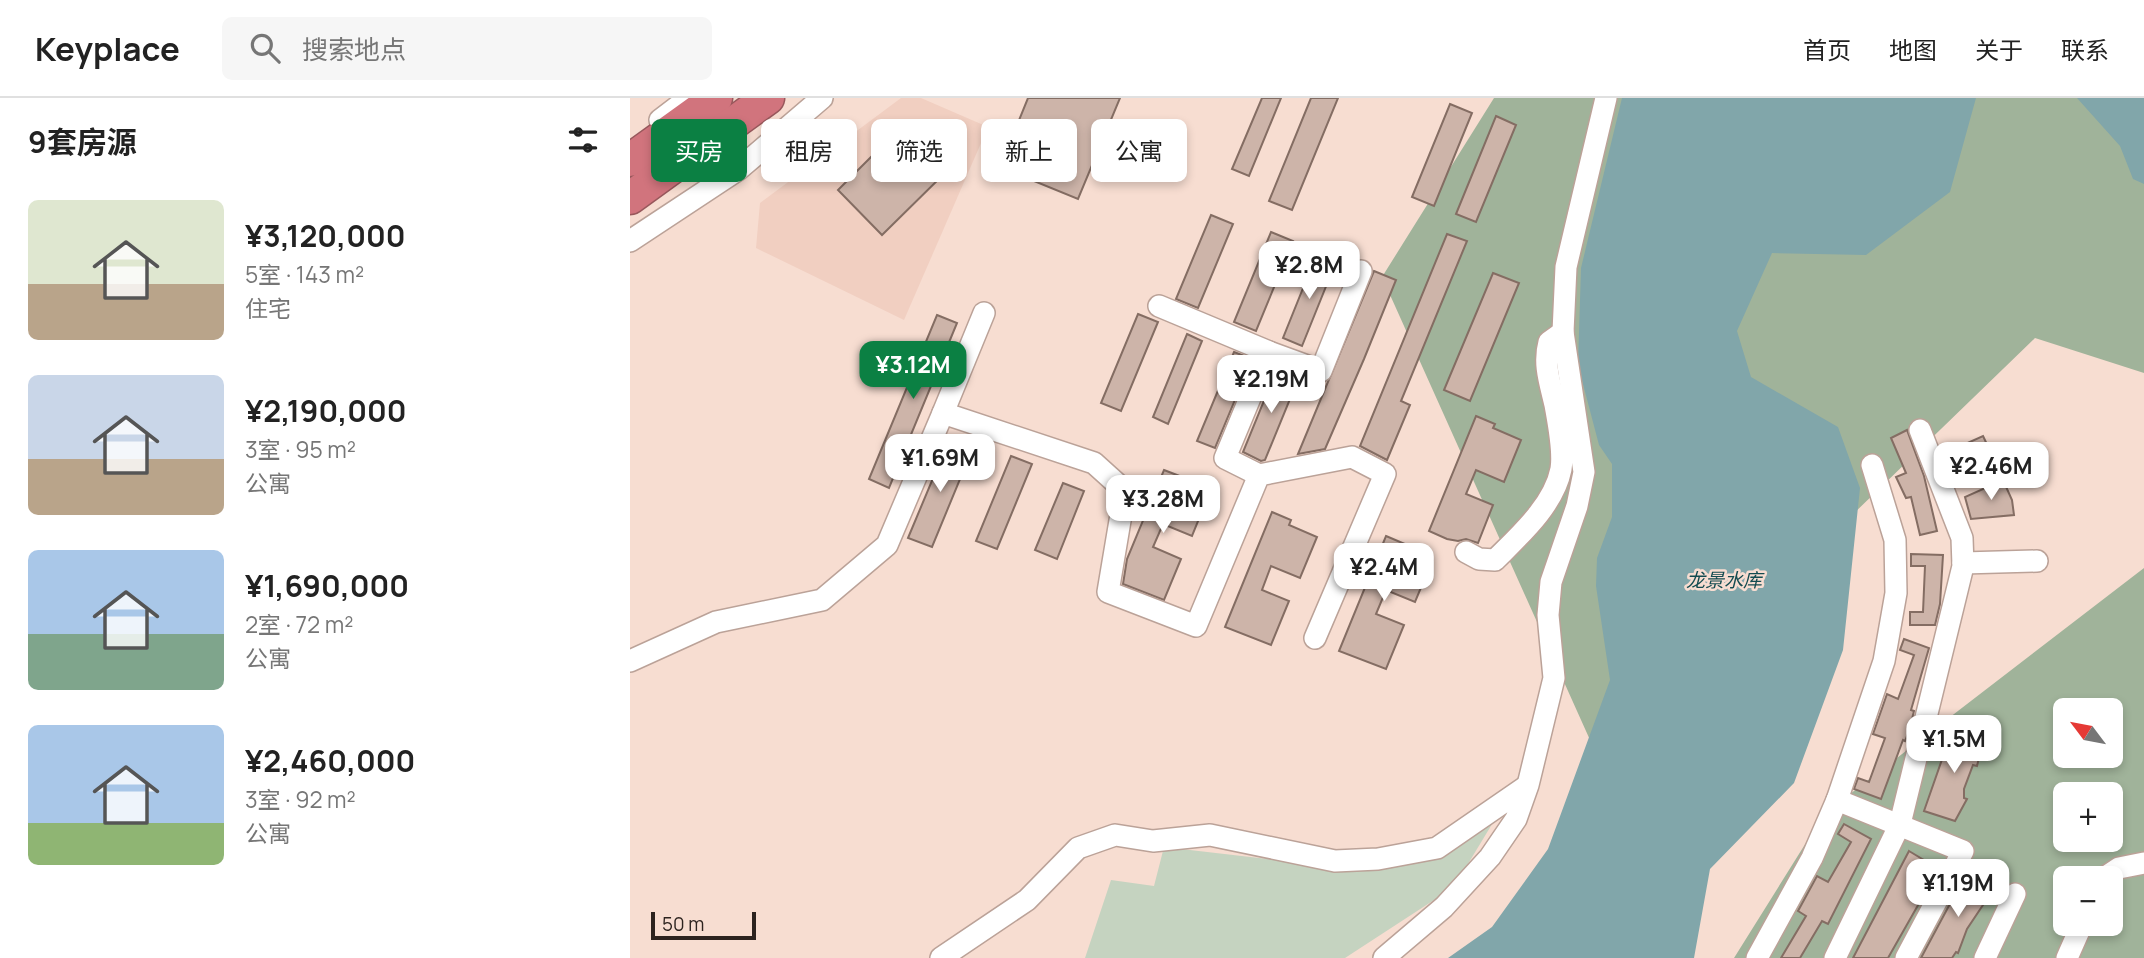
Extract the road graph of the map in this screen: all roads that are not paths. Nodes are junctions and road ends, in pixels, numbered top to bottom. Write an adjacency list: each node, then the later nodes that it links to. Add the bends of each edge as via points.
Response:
1 (689, 98): 6 (street)
2 (716, 98): 7 (highway)
3 (768, 98): 8 (highway)
4 (822, 98): 9 (street, via 739,169)
5 (1606, 98): 13 (street, via 1566,267)
6 (630, 141)
7 (630, 160)
8 (630, 198)
9 (630, 241)
10 (1361, 271): 14 (street, via 1321,371)
11 (1159, 306): 14 (street)
12 (984, 313): 15 (street)
13 (1563, 332): 19 (street, via 1549,342 1545,358 1561,468 1553,488 1541,510 1495,560); 24 (street, via 1584,472 1551,582 1548,615 1554,678)
14 (1269, 352): 18 (street, via 1225,458)
15 (943, 413): 18 (street, via 1094,463 1125,491 1108,592 1196,626); 23 (street, via 887,545 822,600 716,622)
16 (1920, 430): 21 (street, via 1962,538)
17 (1872, 466): 25 (street, via 1895,540 1896,593 1884,661)
18 (1259, 475): 22 (street, via 1352,457 1385,474)
19 (1466, 552)
20 (2037, 561): 21 (street)
21 (1963, 563): 26 (street)
22 (1315, 638)
23 (630, 661)
24 (1528, 785): 31 (street, via 1437,848 1378,859 1335,861 1210,835 1153,841 1115,835 1078,848 1027,900); 32 (street, via 1516,819 1490,857 1444,907)
25 (1837, 800): 26 (street); 33 (street, via 1812,858)
26 (1900, 824): 34 (street); 35 (street, via 1963,851)
27 (2144, 863): 28 (street)
28 (2123, 867)
29 (2015, 894): 36 (street)
30 (2077, 936): 37 (street)
31 (941, 958)
32 (1384, 958)
33 (1758, 958)
34 (1835, 958)
35 (1906, 958)
36 (1985, 958)
37 (2067, 958)

